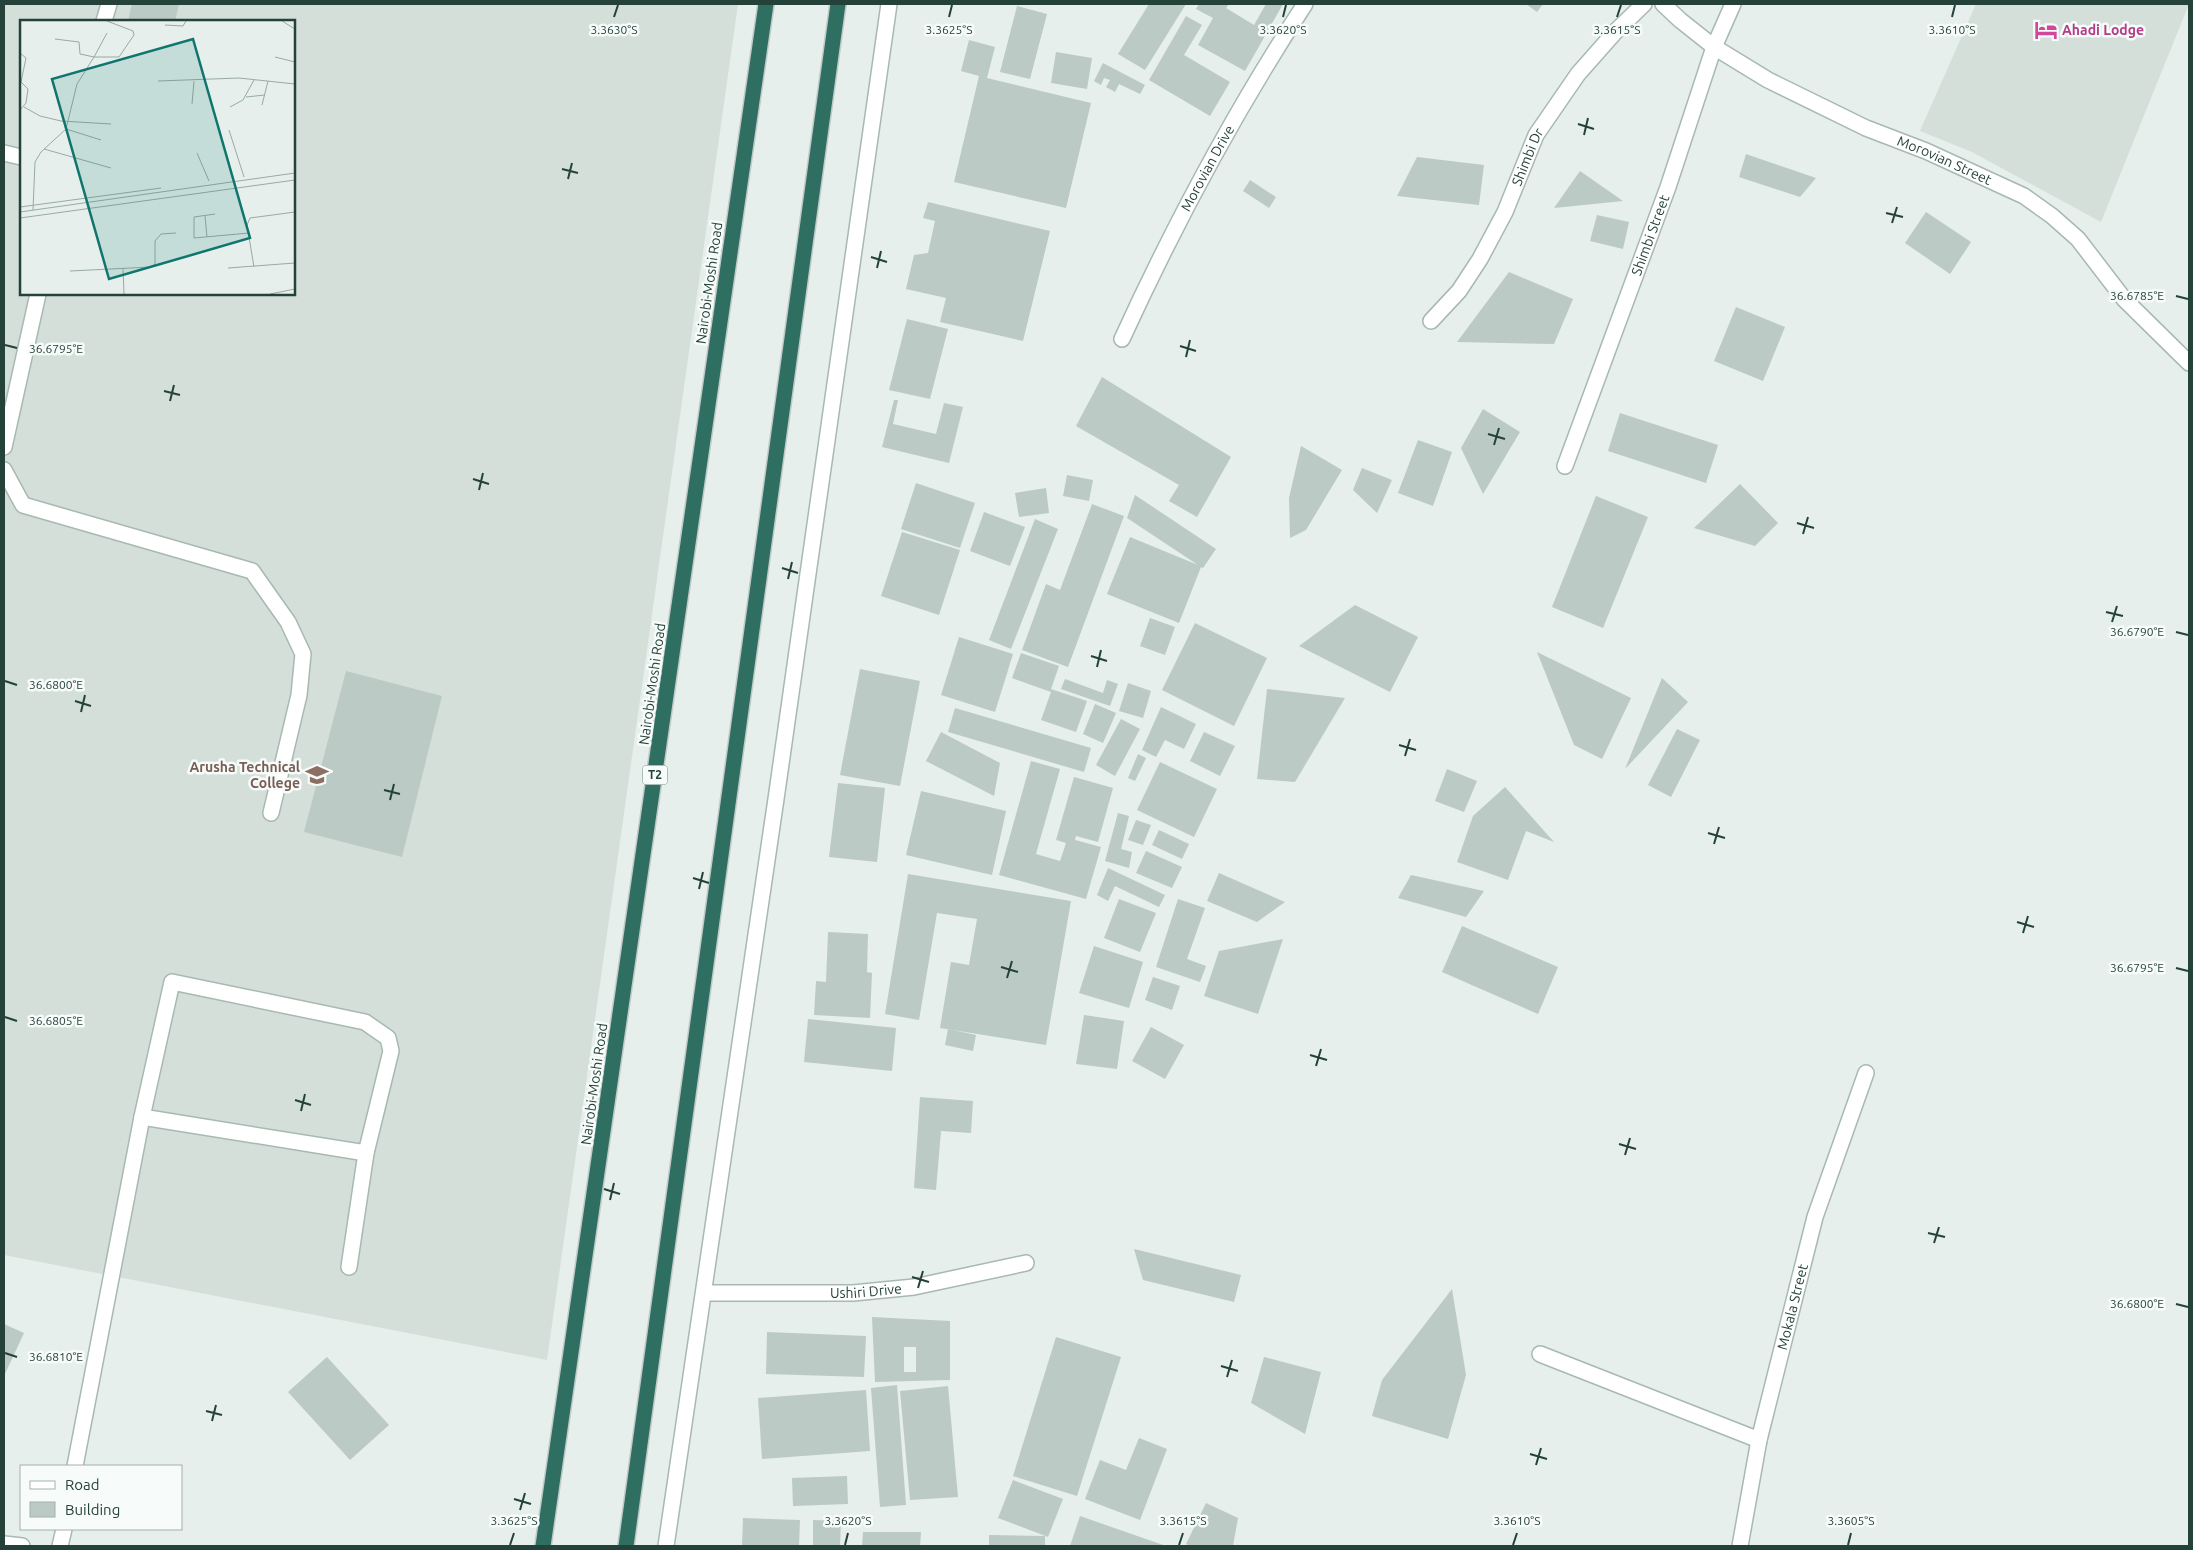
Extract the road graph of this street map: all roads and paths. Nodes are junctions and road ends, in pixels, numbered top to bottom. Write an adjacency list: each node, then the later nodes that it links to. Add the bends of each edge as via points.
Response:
1 (109, 4): 9 (street)
2 (766, 4): 34 (highway, Nairobi-Moshi Road / T2)
3 (838, 4): 35 (highway)
4 (889, 4): 26 (street)
5 (1305, 4): 15 (street, Morovian Drive, via 1216,149)
6 (1644, 4): 14 (street, Shimbi Dr, via 1578,74 1536,136 1505,212 1480,259 1458,291)
7 (1663, 4): 10 (street, Morovian Street)
8 (1732, 4): 10 (street, Shimbi Street)
9 (104, 20)
10 (1714, 47): 16 (street, Morovian Street, via 1768,80 1866,128 1926,151 2024,196 2078,238 2124,300); 18 (street, Shimbi Street, via 1668,187)
11 (4, 153): 12 (street)
12 (20, 157)
13 (38, 295): 17 (street)
14 (1431, 321)
15 (1122, 339)
16 (2189, 363)
17 (4, 447)
18 (1565, 466)
19 (4, 470): 20 (street, via 23,505 252,571 288,622 303,654 300,695)
20 (271, 813)
21 (1866, 1073): 28 (street, Mokala Street, via 1815,1217)
22 (142, 1117): 23 (street); 23 (street, via 172,982 365,1022 388,1038 391,1051); 29 (street)
23 (366, 1154): 25 (street)
24 (1026, 1263): 26 (street, Ushiri Drive, via 914,1287 853,1293)
25 (349, 1267)
26 (704, 1293): 36 (street)
27 (1540, 1354): 28 (street)
28 (1759, 1440): 37 (street, Mokala Street)
29 (76, 1465)
30 (64, 1530): 33 (street)
31 (4, 1544): 32 (street)
32 (22, 1546)
33 (60, 1546)
34 (543, 1546)
35 (626, 1546)
36 (666, 1546)
37 (1740, 1546)

